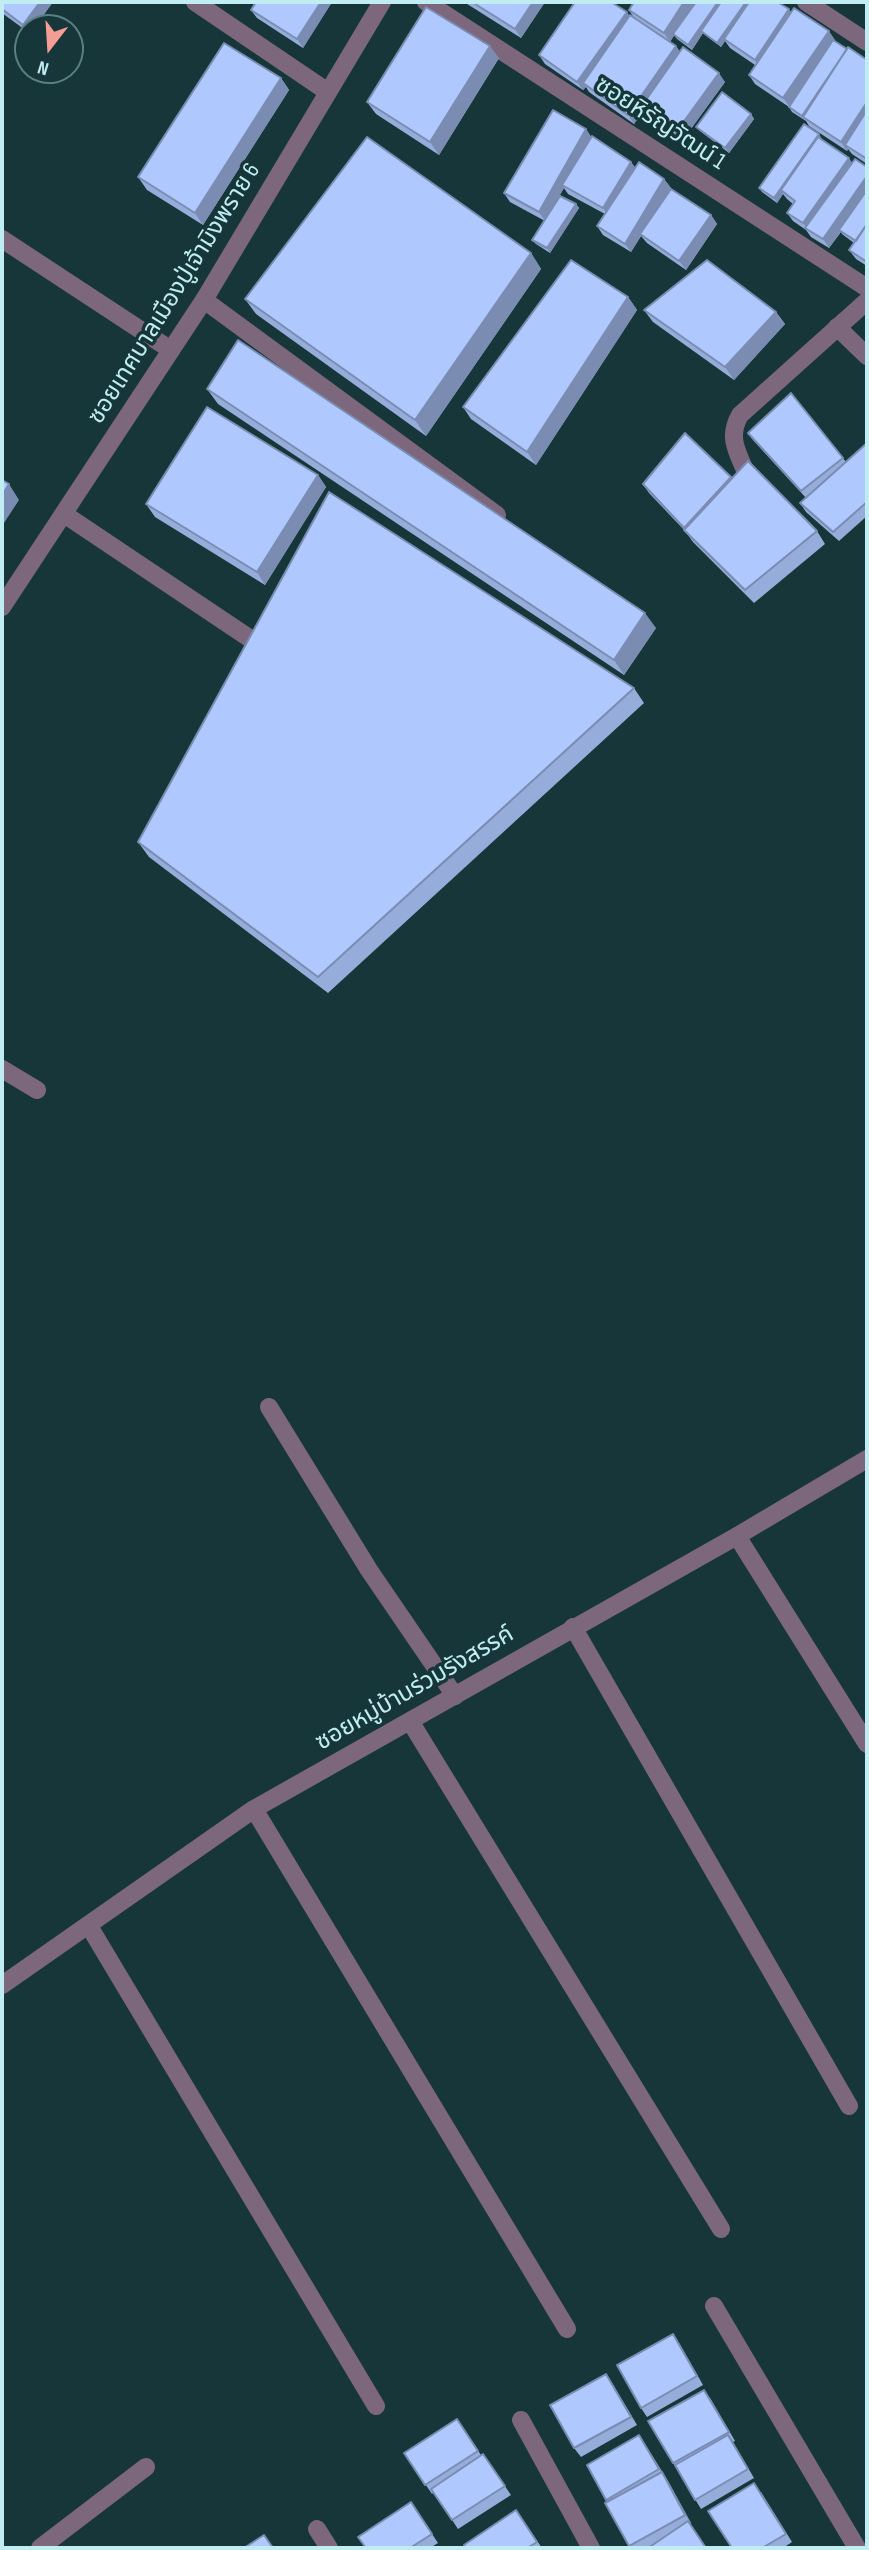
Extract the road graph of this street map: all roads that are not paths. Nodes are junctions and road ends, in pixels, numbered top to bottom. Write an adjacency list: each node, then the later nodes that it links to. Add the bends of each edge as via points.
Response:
1 (195, 2): 6 (street)
2 (382, 2): 6 (street, ซอยเทศบาลเมืองปู่เจ้ามิงพราย 6)
3 (426, 2): 8 (street, ซอยหิรัญวัฒน์ 1)
4 (806, 2): 5 (street)
5 (867, 42)
6 (328, 92): 9 (street, ซอยเทศบาลเมืองปู่เจ้ามิงพราย 6)
7 (2, 239): 12 (street)
8 (867, 288)
9 (204, 300): 12 (street, ซอยเทศบาลเมืองปู่เจ้ามิงพราย 6); 16 (street)
10 (867, 301): 11 (street)
11 (837, 327): 13 (street); 14 (street, via 740,415 733,428 734,444)
12 (171, 350): 15 (street, ซอยเทศบาลเมืองปู่เจ้ามิงพราย 6)
13 (867, 356)
14 (745, 470)
15 (64, 514): 17 (street, ซอยเทศบาลเมืองปู่เจ้ามิงพราย 6); 18 (street)
16 (507, 522)
17 (2, 607)
18 (254, 642)
19 (2, 1069): 20 (street)
20 (37, 1090)
21 (269, 1407): 25 (street, via 369,1570)
22 (867, 1459): 23 (street, ซอยหมู่บ้านร่วมรังสรรค์)
23 (737, 1536): 24 (street, ซอยหมู่บ้านร่วมรังสรรค์); 27 (street)
24 (573, 1627): 25 (street, ซอยหมู่บ้านร่วมรังสรรค์); 31 (street)
25 (455, 1696): 26 (street, ซอยหมู่บ้านร่วมรังสรรค์)
26 (410, 1721): 28 (street, ซอยหมู่บ้านร่วมรังสรรค์); 32 (street)
27 (867, 1744)
28 (254, 1809): 29 (street, ซอยหมู่บ้านร่วมรังสรรค์); 34 (street)
29 (89, 1926): 30 (street, ซอยหมู่บ้านร่วมรังสรรค์); 35 (street)
30 (2, 1985)
31 (849, 2106)
32 (721, 2229)
33 (714, 2306): 42 (street)
34 (567, 2329)
35 (376, 2406)
36 (521, 2420): 41 (street)
37 (146, 2467): 39 (street)
38 (317, 2529): 40 (street)
39 (40, 2548)
40 (329, 2548)
41 (591, 2548)
42 (857, 2548)

